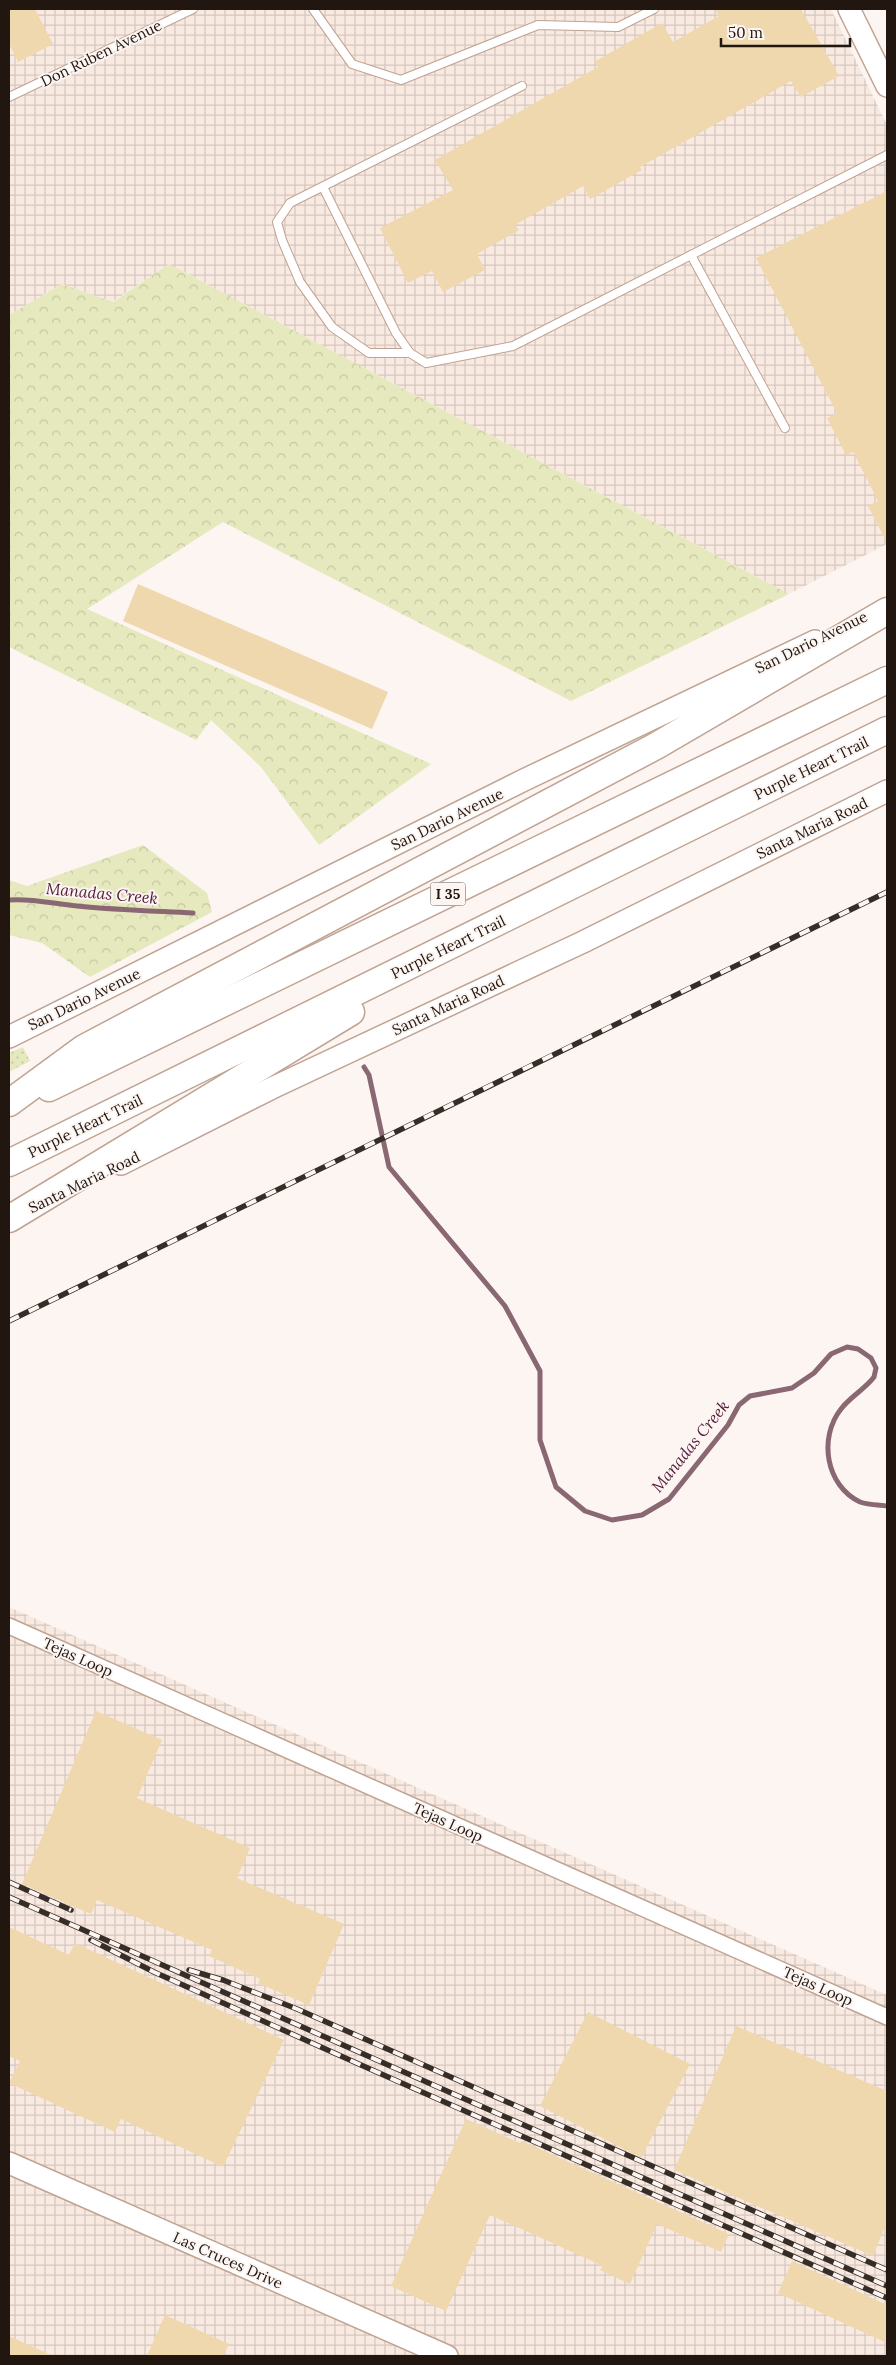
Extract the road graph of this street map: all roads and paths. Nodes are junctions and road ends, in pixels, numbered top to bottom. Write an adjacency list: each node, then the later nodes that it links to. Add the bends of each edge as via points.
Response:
1 (193, 9): 7 (lane, Don Ruben Avenue)
2 (313, 9): 3 (lane, via 352,64 401,80 538,25 618,27)
3 (654, 9)
4 (849, 9): 6 (main road)
5 (522, 86): 9 (lane)
6 (887, 86)
7 (9, 96)
8 (887, 155): 10 (lane)
9 (323, 187): 11 (lane, via 396,333); 11 (lane, via 290,203 277,222 300,282 332,327 369,353)
10 (691, 255): 11 (lane, via 512,346 426,363); 12 (lane)
11 (410, 353)
12 (785, 428)
13 (887, 606): 19 (main road, San Dario Avenue, via 524,780)
14 (887, 611): 20 (highway, via 656,746 84,1048)
15 (887, 680): 21 (highway, I 35)
16 (887, 730): 18 (highway, Purple Heart Trail)
17 (887, 791): 23 (main road, Santa Maria Road, via 592,937 272,1088)
18 (501, 922): 22 (highway, Purple Heart Trail); 23 (highway)
19 (9, 1037)
20 (9, 1103)
21 (9, 1108)
22 (9, 1163)
23 (9, 1219)
24 (9, 1626): 25 (street, Tejas Loop)
25 (887, 2017)
26 (9, 2163): 27 (main road, Las Cruces Drive)
27 (447, 2356)

